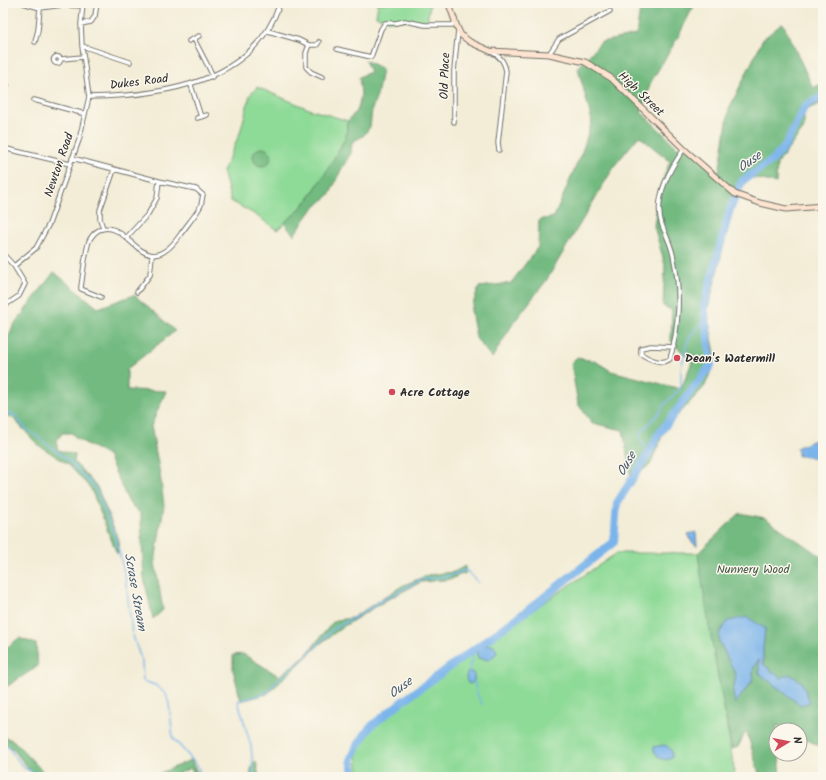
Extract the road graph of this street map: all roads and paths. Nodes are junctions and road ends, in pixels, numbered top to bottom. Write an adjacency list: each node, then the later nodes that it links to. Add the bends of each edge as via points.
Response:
1 (23, 3): 6 (street)
2 (97, 3): 9 (street, via 95,16 91,22)
3 (280, 3): 11 (street, Dukes Road)
4 (448, 3): 8 (main road, High Street)
5 (83, 5): 6 (street); 9 (street, Newton Road)
6 (40, 8): 15 (street)
7 (610, 11): 21 (street, via 559,39)
8 (455, 23): 10 (main road, High Street); 19 (street, via 385,23 372,57)
9 (81, 24): 17 (street, Newton Road)
10 (458, 30): 20 (main road, High Street, via 470,42); 36 (street, Old Place, via 454,71)
11 (268, 31): 18 (street, via 299,40); 25 (street, Dukes Road, via 242,60 216,74)
12 (200, 36): 13 (street)
13 (194, 39): 14 (street); 25 (street)
14 (189, 41)
15 (35, 42)
16 (319, 42): 18 (street, via 317,45)
17 (82, 46): 22 (street, Newton Road); 24 (street)
18 (309, 46): 26 (street, via 306,67)
19 (337, 49)
20 (490, 51): 21 (main road, High Street); 39 (street, via 504,61 506,70)
21 (549, 54): 38 (main road, High Street, via 585,62 611,78)
22 (83, 57): 23 (street); 30 (street, Newton Road)
23 (61, 59)
24 (130, 62)
25 (211, 74): 29 (street, Dukes Road)
26 (322, 77)
27 (3, 81): 28 (street)
28 (7, 84)
29 (191, 85): 30 (street, Dukes Road, via 146,94); 34 (street)
30 (90, 97): 32 (street, Newton Road)
31 (34, 100): 32 (street)
32 (85, 114): 40 (street, Newton Road)
33 (207, 115): 34 (street)
34 (201, 117): 35 (street)
35 (197, 118)
36 (454, 122)
37 (3, 148): 41 (street)
38 (684, 149): 44 (main road, High Street, via 736,195 786,209); 53 (street, via 673,165 664,186 660,209 662,224 675,261 677,309)
39 (499, 150)
40 (72, 158): 41 (street, Newton Road); 42 (street)
41 (70, 164): 49 (street, Newton Road, via 46,230 36,248)
42 (114, 170): 43 (street); 45 (street, via 100,210)
43 (159, 181): 46 (street, via 156,198 148,214); 48 (street, via 196,189 203,195 201,204 175,243 160,255)
44 (823, 206)
45 (103, 228): 46 (street, via 110,228); 51 (street, via 96,231 89,240 80,286 81,289)
46 (126, 238): 48 (street)
47 (3, 254): 49 (street)
48 (152, 256): 50 (street, via 150,275)
49 (14, 266): 52 (street, via 25,284 19,296 7,304)
50 (137, 292)
51 (101, 297)
52 (3, 302)
53 (674, 347): 53 (street, via 667,362 641,354 641,348 645,347)

